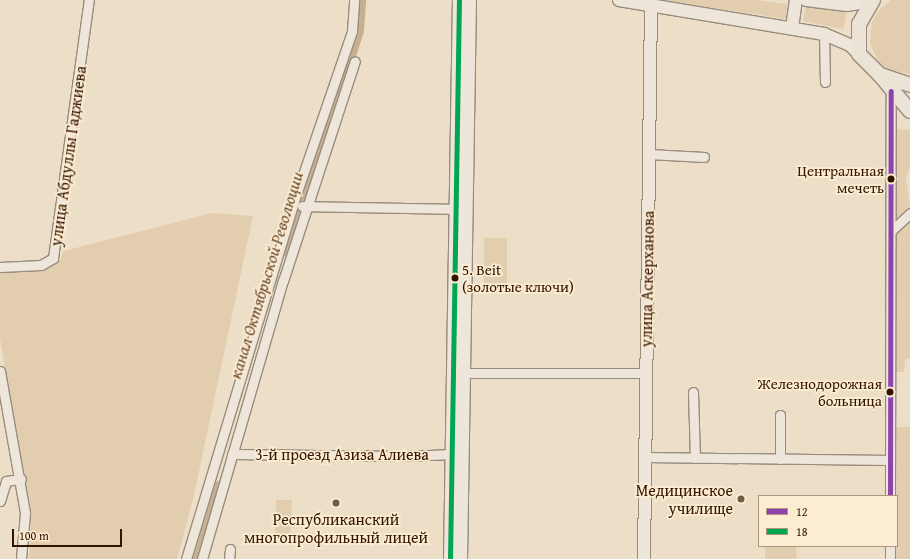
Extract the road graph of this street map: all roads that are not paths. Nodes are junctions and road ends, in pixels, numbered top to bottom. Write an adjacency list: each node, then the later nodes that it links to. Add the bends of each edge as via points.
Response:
1 (89, 0): 26 (street, улица Абдуллы Гаджиева, via 53,258 41,265)
2 (354, 0): 21 (street, via 352,31)
3 (459, 0): 23 (main road)
4 (470, 0): 28 (main road)
5 (619, 0): 9 (main road)
6 (796, 0): 10 (main road)
7 (806, 0): 8 (main road, via 847,5)
8 (873, 0): 12 (main road, via 859,24)
9 (651, 3): 10 (main road); 19 (main road, улица Аскерханова)
10 (792, 28): 11 (main road)
11 (824, 34): 12 (main road, via 850,45); 15 (street)
12 (859, 54): 14 (main road)
13 (355, 61): 22 (street)
14 (880, 76): 16 (main road); 17 (main road)
15 (825, 82)
16 (910, 85)
17 (891, 91): 18 (main road); 25 (street)
18 (910, 111)
19 (649, 154): 20 (street); 29 (main road, улица Аскерханова)
20 (704, 157)
21 (294, 205): 22 (street); 32 (street)
22 (307, 207): 23 (street); 33 (street)
23 (456, 208): 28 (main road)
24 (910, 213): 25 (street)
25 (891, 234): 39 (street)
26 (0, 267)
27 (0, 371): 40 (street)
28 (458, 373): 29 (street); 35 (main road); 50 (main road)
29 (646, 373): 36 (main road, улица Аскерханова)
30 (693, 392): 37 (street)
31 (780, 416): 38 (street)
32 (223, 436): 33 (street); 46 (street)
33 (236, 440): 34 (street)
34 (232, 454): 35 (street, 3-й проезд Азиза Алиева); 47 (street)
35 (453, 454): 49 (main road)
36 (645, 457): 37 (street); 51 (main road, улица Аскерханова)
37 (695, 458): 38 (street)
38 (780, 459): 39 (street)
39 (890, 460): 41 (street)
40 (21, 479): 42 (street, via 6,481); 45 (street, via 25,512)
41 (890, 495)
42 (0, 501)
43 (890, 547): 52 (street)
44 (230, 549): 48 (street)
45 (21, 559)
46 (186, 559)
47 (202, 559)
48 (229, 559)
49 (450, 559)
50 (462, 559)
51 (644, 559)
52 (890, 559)

